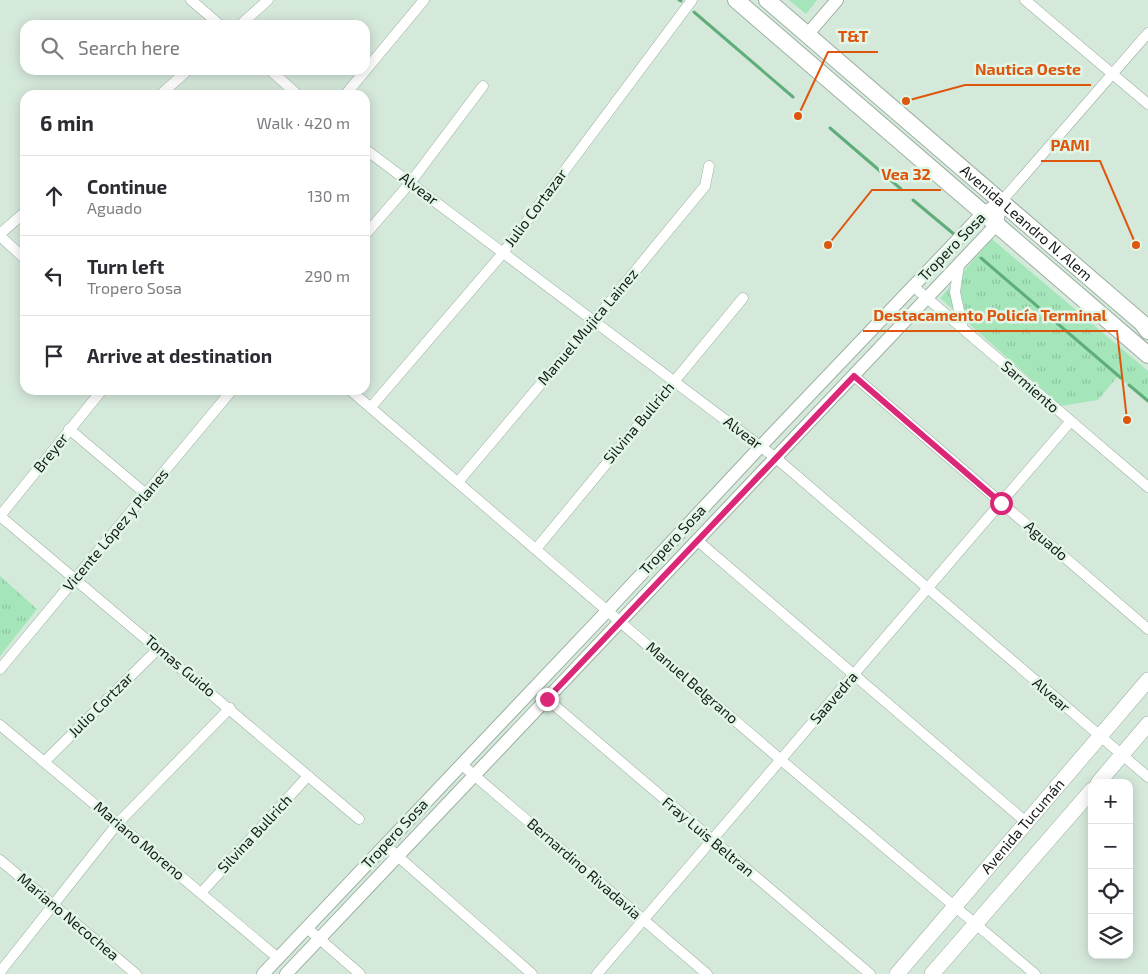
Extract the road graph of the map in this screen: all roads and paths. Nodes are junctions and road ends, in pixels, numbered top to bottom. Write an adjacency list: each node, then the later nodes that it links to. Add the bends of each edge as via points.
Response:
1 (192, 0): 9 (street)
2 (268, 0): 10 (street)
3 (424, 0): 13 (street)
4 (692, 0): 32 (street, Julio Cortazar)
5 (736, 0): 27 (main road, Avenida Leandro N. Alem)
6 (767, 0): 12 (main road, Avenida Leandro N. Alem)
7 (837, 0): 12 (street)
8 (1026, 0): 14 (street)
9 (214, 20)
10 (246, 20)
11 (1148, 33): 14 (street)
12 (807, 35): 26 (main road, Avenida Leandro N. Alem)
13 (370, 66)
14 (1112, 74): 22 (street); 26 (street)
15 (182, 75): 19 (street)
16 (276, 75): 20 (street)
17 (362, 75): 21 (street)
18 (483, 86): 25 (street)
19 (166, 90)
20 (292, 90)
21 (350, 90)
22 (1148, 104)
23 (370, 153): 25 (street, Alvear)
24 (709, 166): 38 (street, Manuel Mujica Lainez, via 704,186)
25 (410, 183): 30 (street); 32 (street, Alvear)
26 (1002, 202): 27 (street, Tropero Sosa); 29 (street, Tropero Sosa); 40 (main road, Avenida Leandro N. Alem)
27 (983, 213): 29 (main road, Avenida Leandro N. Alem); 35 (street, Tropero Sosa)
28 (20, 217): 31 (street)
29 (997, 224): 34 (street, Tropero Sosa); 41 (main road, Avenida Leandro N. Alem)
30 (370, 229)
31 (0, 235): 33 (street)
32 (503, 253): 38 (street, Alvear); 47 (street, Julio Cortazar)
33 (20, 254)
34 (959, 265): 37 (street, Tropero Sosa); 39 (street, via 955,292)
35 (914, 287): 37 (street, Sarmiento); 50 (street, Tropero Sosa)
36 (743, 298): 43 (street, Silvina Bullrich)
37 (928, 299): 39 (street, Sarmiento); 42 (street, Tropero Sosa)
38 (594, 321): 43 (street, Alvear); 52 (street, Manuel Mujica Lainez)
39 (963, 329): 48 (street, Sarmiento)
40 (1148, 331)
41 (1148, 355)
42 (854, 376): 51 (street, Tropero Sosa); 55 (street, Aguado)
43 (674, 381): 50 (street, Alvear); 58 (street, Silvina Bullrich)
44 (98, 395): 49 (street, Breyer)
45 (228, 395): 54 (street, Vicente López y Planes)
46 (356, 395): 47 (street, Manuel Belgrano)
47 (370, 407): 52 (street, Manuel Belgrano)
48 (1070, 422): 53 (street, Sarmiento); 55 (street, Saavedra)
49 (69, 429): 54 (street); 56 (street, Breyer)
50 (760, 446): 51 (street, Alvear); 61 (street, Tropero Sosa)
51 (776, 458): 57 (street, Tropero Sosa); 60 (street, Alvear)
52 (458, 482): 58 (street, Manuel Belgrano)
53 (1148, 487)
54 (146, 494): 59 (street, Vicente López y Planes)
55 (1001, 503): 60 (street, Saavedra); 63 (street, Aguado)
56 (0, 516): 59 (street, Tomas Guido)
57 (698, 541): 62 (street, Tropero Sosa); 66 (street)
58 (536, 549): 61 (street, Manuel Belgrano)
59 (75, 579): 64 (street, Tomas Guido); 65 (street, Vicente López y Planes)
60 (927, 589): 66 (street, Saavedra); 72 (street, Alvear)
61 (608, 610): 62 (street, Manuel Belgrano); 76 (street, Tropero Sosa)
62 (621, 621): 68 (street, Tropero Sosa); 74 (street, Manuel Belgrano)
63 (1148, 628)
64 (158, 648): 69 (street, Tomas Guido); 75 (street, Julio Cortzar)
65 (0, 669)
66 (854, 674): 74 (street, Saavedra); 83 (street)
67 (1148, 680): 72 (main road, Avenida Tucumán)
68 (547, 699): 77 (street, Tropero Sosa); 85 (street, Fray Luis Beltran)
69 (230, 708): 78 (street, Tomas Guido); 84 (street)
70 (1148, 724): 73 (main road)
71 (0, 725): 75 (street, Mariano Moreno)
72 (1100, 737): 73 (street, Alvear); 83 (main road, Avenida Tucumán)
73 (1122, 755): 79 (street, Alvear); 80 (main road)
74 (781, 760): 85 (street, Saavedra); 91 (street, Manuel Belgrano)
75 (44, 762): 84 (street, Mariano Moreno)
76 (461, 764): 77 (street, Bernardino Rivadavia); 86 (street, Tropero Sosa)
77 (474, 775): 87 (street, Tropero Sosa); 92 (street, Bernardino Rivadavia)
78 (308, 776): 82 (street, Tomas Guido); 89 (street, Silvina Bullrich)
79 (1148, 777)
80 (1101, 779)
81 (1088, 795): 93 (main road, Avenida Tucumán)
82 (359, 819)
83 (1026, 822): 91 (main road, Avenida Tucumán)
84 (118, 823): 89 (street, Mariano Moreno); 90 (street)
85 (712, 840): 92 (street, Saavedra); 105 (street, Fray Luis Beltran)
86 (385, 845): 87 (street); 94 (street, Tropero Sosa)
87 (398, 857): 95 (street, Tropero Sosa); 102 (street)
88 (0, 860): 90 (street, Mariano Necochea)
89 (201, 892): 96 (street, Mariano Moreno)
90 (53, 904): 97 (street); 98 (street, Mariano Necochea)
91 (954, 906): 93 (street, Manuel Belgrano); 106 (main road, Avenida Tucumán)
92 (644, 920): 103 (street, Saavedra); 104 (street, Bernardino Rivadavia)
93 (975, 924): 107 (main road, Avenida Tucumán); 108 (street, Manuel Belgrano)
94 (306, 928): 95 (street); 96 (street, Tropero Sosa)
95 (319, 939): 100 (street, Tropero Sosa); 101 (street)
96 (278, 958): 99 (street, Tropero Sosa)
97 (0, 972)
98 (136, 974)
99 (263, 974)
100 (286, 974)
101 (360, 974)
102 (532, 974)
103 (597, 974)
104 (707, 974)
105 (870, 974)
106 (896, 974)
107 (932, 974)
108 (1035, 974)

